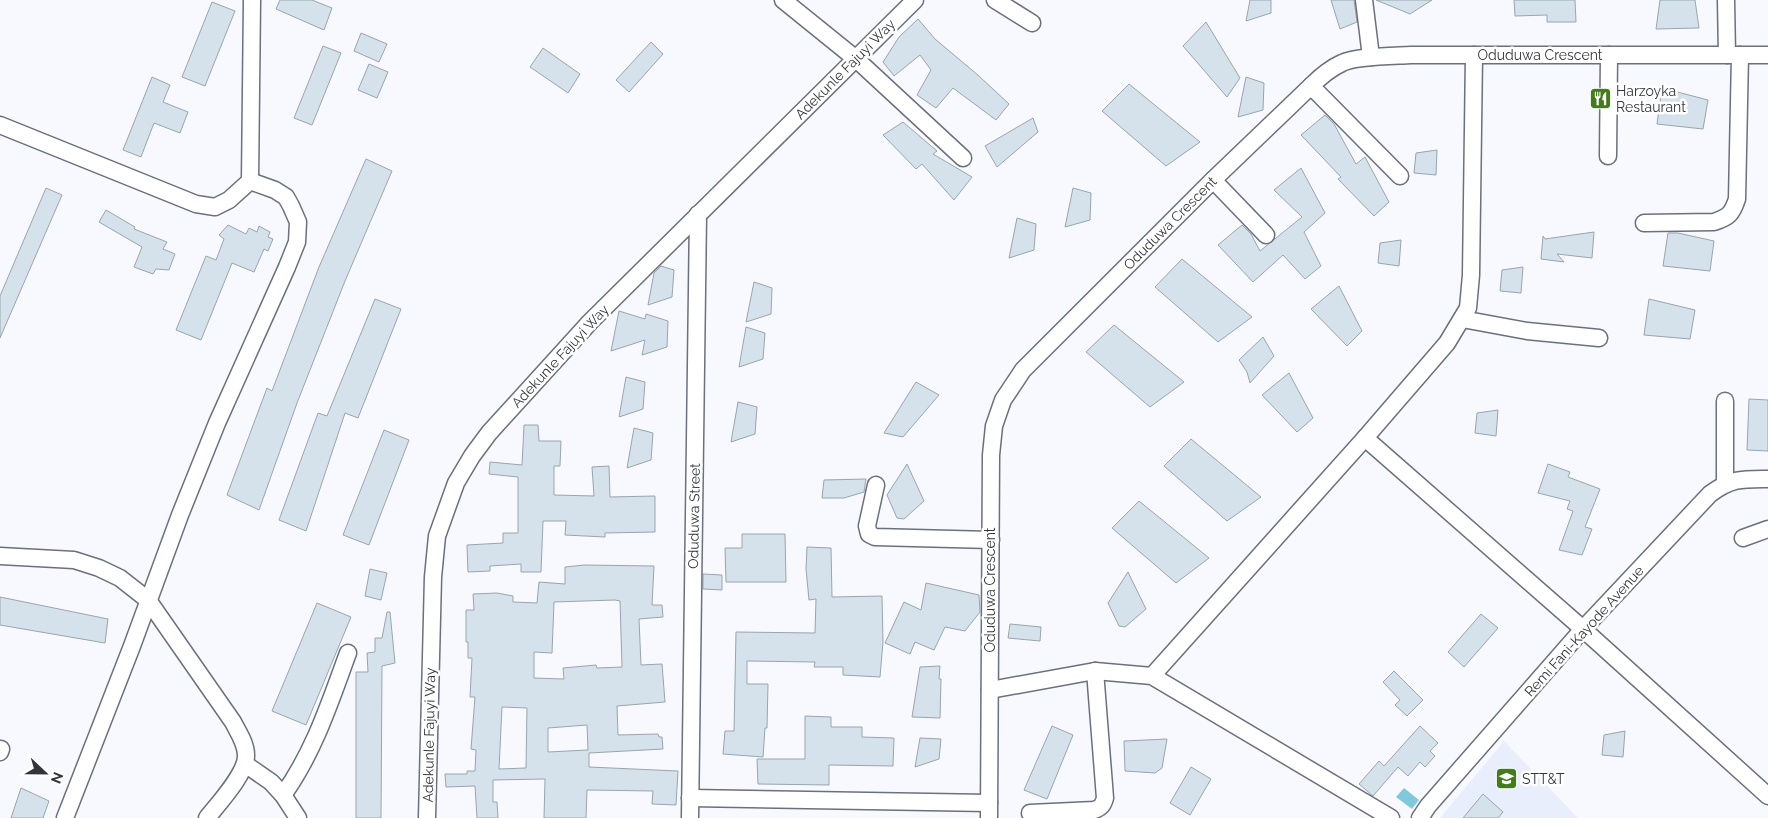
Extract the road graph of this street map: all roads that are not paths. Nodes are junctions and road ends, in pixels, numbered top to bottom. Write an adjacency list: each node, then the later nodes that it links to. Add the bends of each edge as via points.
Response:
1 (252, 0): 20 (street)
2 (783, 0): 13 (street)
3 (915, 0): 13 (street, Adekunle Fajuyi Way)
4 (996, 0): 7 (street)
5 (1364, 0): 12 (street)
6 (1726, 0): 10 (street)
7 (1032, 23)
8 (1474, 55): 9 (street, Oduduwa Crescent); 12 (street, Oduduwa Crescent); 24 (street, via 1471,275 1468,308)
9 (1609, 55): 10 (street, Oduduwa Crescent); 16 (street)
10 (1733, 55): 11 (street, Oduduwa Crescent); 22 (street, via 1737,198 1732,212 1714,222)
11 (1768, 55)
12 (1371, 57): 14 (street, Oduduwa Crescent, via 1344,62)
13 (856, 60): 17 (street); 21 (street, Adekunle Fajuyi Way)
14 (1311, 86): 18 (street); 19 (street, Oduduwa Crescent)
15 (0, 125): 20 (street, via 196,204 215,206 229,200)
16 (1608, 156)
17 (963, 158)
18 (1400, 176)
19 (1213, 180): 23 (street); 33 (street, Oduduwa Crescent, via 1023,370 1003,400 994,426 991,455)
20 (250, 181): 35 (street, via 286,197 298,222 297,242 217,423)
21 (698, 214): 44 (street, Oduduwa Street); 50 (street, Adekunle Fajuyi Way, via 590,322 489,433 456,483 437,536 433,577)
22 (1644, 223)
23 (1266, 235)
24 (1462, 319): 25 (street, via 1527,331); 27 (street, via 1447,343)
25 (1599, 338)
26 (1725, 402): 29 (street)
27 (1365, 438): 36 (street); 39 (street)
28 (1768, 479): 29 (street, Remi Fani-Kayode Avenue)
29 (1726, 483): 36 (street, Remi Fani-Kayode Avenue, via 1710,494)
30 (876, 485): 33 (street, via 867,526 869,534 875,537)
31 (1768, 529): 32 (street)
32 (1742, 538)
33 (990, 540): 40 (street, Oduduwa Crescent)
34 (0, 556): 35 (street, via 74,560 120,578)
35 (148, 600): 41 (street, via 233,722 242,739); 47 (street)
36 (1584, 629): 43 (street); 53 (street, Remi Fani-Kayode Avenue)
37 (348, 654): 42 (street, via 315,741)
38 (1095, 671): 39 (street); 40 (street); 46 (street, via 1104,804 1094,810)
39 (1152, 676): 52 (street)
40 (990, 690): 45 (street, Oduduwa Crescent)
41 (245, 764): 42 (street); 48 (street)
42 (283, 795): 49 (street)
43 (1768, 796)
44 (690, 798): 45 (street); 51 (street, Oduduwa Street)
45 (989, 811)
46 (1030, 812)
47 (65, 818)
48 (207, 818)
49 (298, 818)
50 (427, 818)
51 (690, 818)
52 (1391, 818)
53 (1420, 818)

